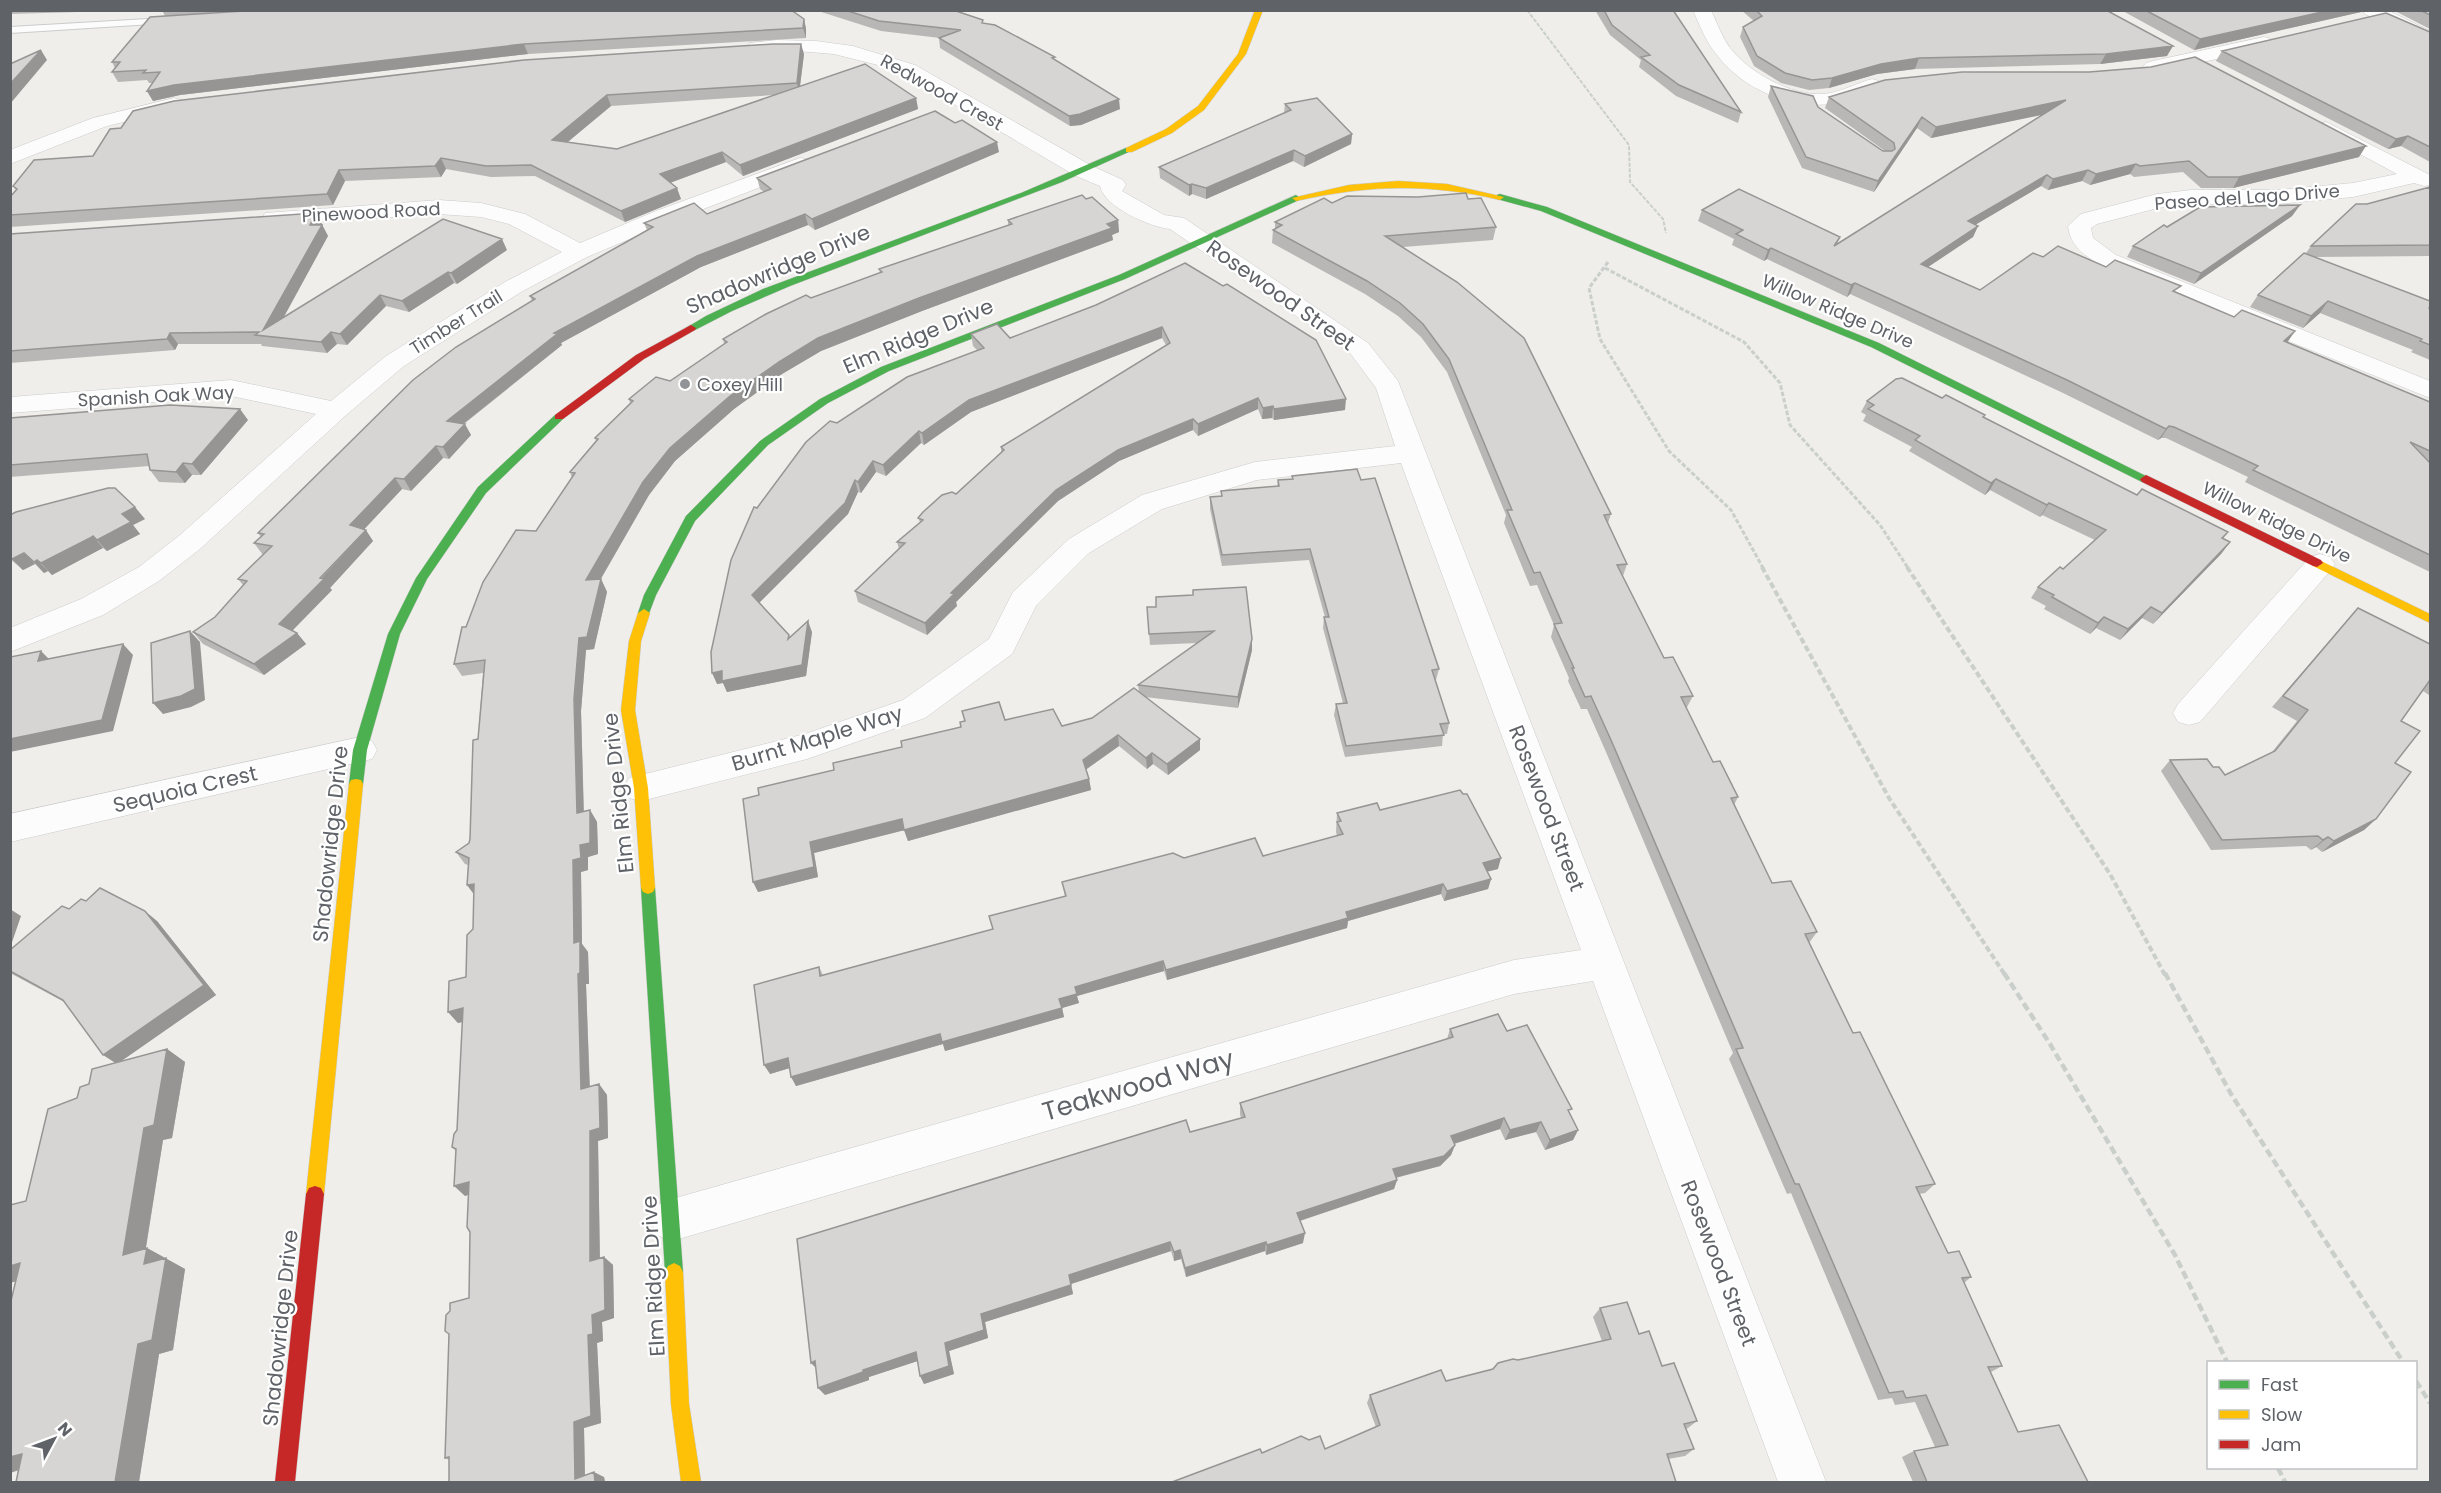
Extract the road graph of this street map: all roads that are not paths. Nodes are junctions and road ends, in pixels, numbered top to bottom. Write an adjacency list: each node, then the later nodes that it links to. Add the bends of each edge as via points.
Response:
1 (1258, 10): 18 (street, Shadowridge Drive, via 1242,54 1201,108 1169,131)
2 (1702, 10): 13 (street, via 1724,53 1774,90 1816,105)
3 (2370, 15): 7 (street)
4 (177, 21): 5 (lane)
5 (10, 30)
6 (2282, 38): 10 (street)
7 (2430, 38)
8 (2162, 43): 10 (street)
9 (740, 48): 18 (street, Redwood Crest, via 828,46 877,56 908,69 951,106)
10 (2193, 59): 11 (street); 12 (street)
11 (2135, 70)
12 (2223, 75)
13 (1890, 81)
14 (192, 102): 17 (street, via 100,122)
15 (2305, 118): 19 (street)
16 (818, 157): 22 (street, Timber Trail)
17 (10, 158)
18 (1084, 171): 21 (street, Rosewood Street, via 1110,184 1112,194 1158,221); 31 (street, Shadowridge Drive, via 716,314 640,357 555,420 482,490 422,578 394,634)
19 (2424, 180): 23 (street, Paseo del Lago Drive, via 2278,197 2157,201 2089,219 2079,226 2079,237 2108,260)
20 (249, 220): 22 (street, Pinewood Road, via 439,207 481,210 517,219)
21 (1189, 231): 26 (street, Rosewood Street, via 1359,348 1389,387); 27 (street, Willow Ridge Drive, via 1290,199 1342,187 1399,182 1461,187 1544,209 1875,345); 32 (street, Elm Ridge Drive, via 1122,277 885,369 824,400 764,443 690,519 650,595 635,641 628,710)
22 (579, 252): 25 (street, Timber Trail, via 513,287 395,360)
23 (2430, 390)
24 (10, 405): 25 (street, Spanish Oak Way, via 231,388)
25 (336, 410): 29 (street, Timber Trail, via 149,574 92,607)
26 (1411, 453): 32 (street, Burnt Maple Way, via 1255,471 1152,502 1080,546 1024,600 1001,646 914,709 807,746); 34 (street, Rosewood Street)
27 (2320, 564): 28 (street, Willow Ridge Drive); 30 (street)
28 (2430, 619)
29 (10, 641)
30 (2189, 713)
31 (360, 750): 33 (street, Sequoia Crest); 36 (street, Shadowridge Drive)
32 (641, 788): 35 (street, Elm Ridge Drive)
33 (10, 828)
34 (1606, 963): 35 (street, Teakwood Way, via 1514,977); 38 (street, Rosewood Street)
35 (672, 1220): 37 (street, Elm Ridge Drive, via 680,1404)
36 (285, 1482)
37 (691, 1482)
38 (1802, 1482)

